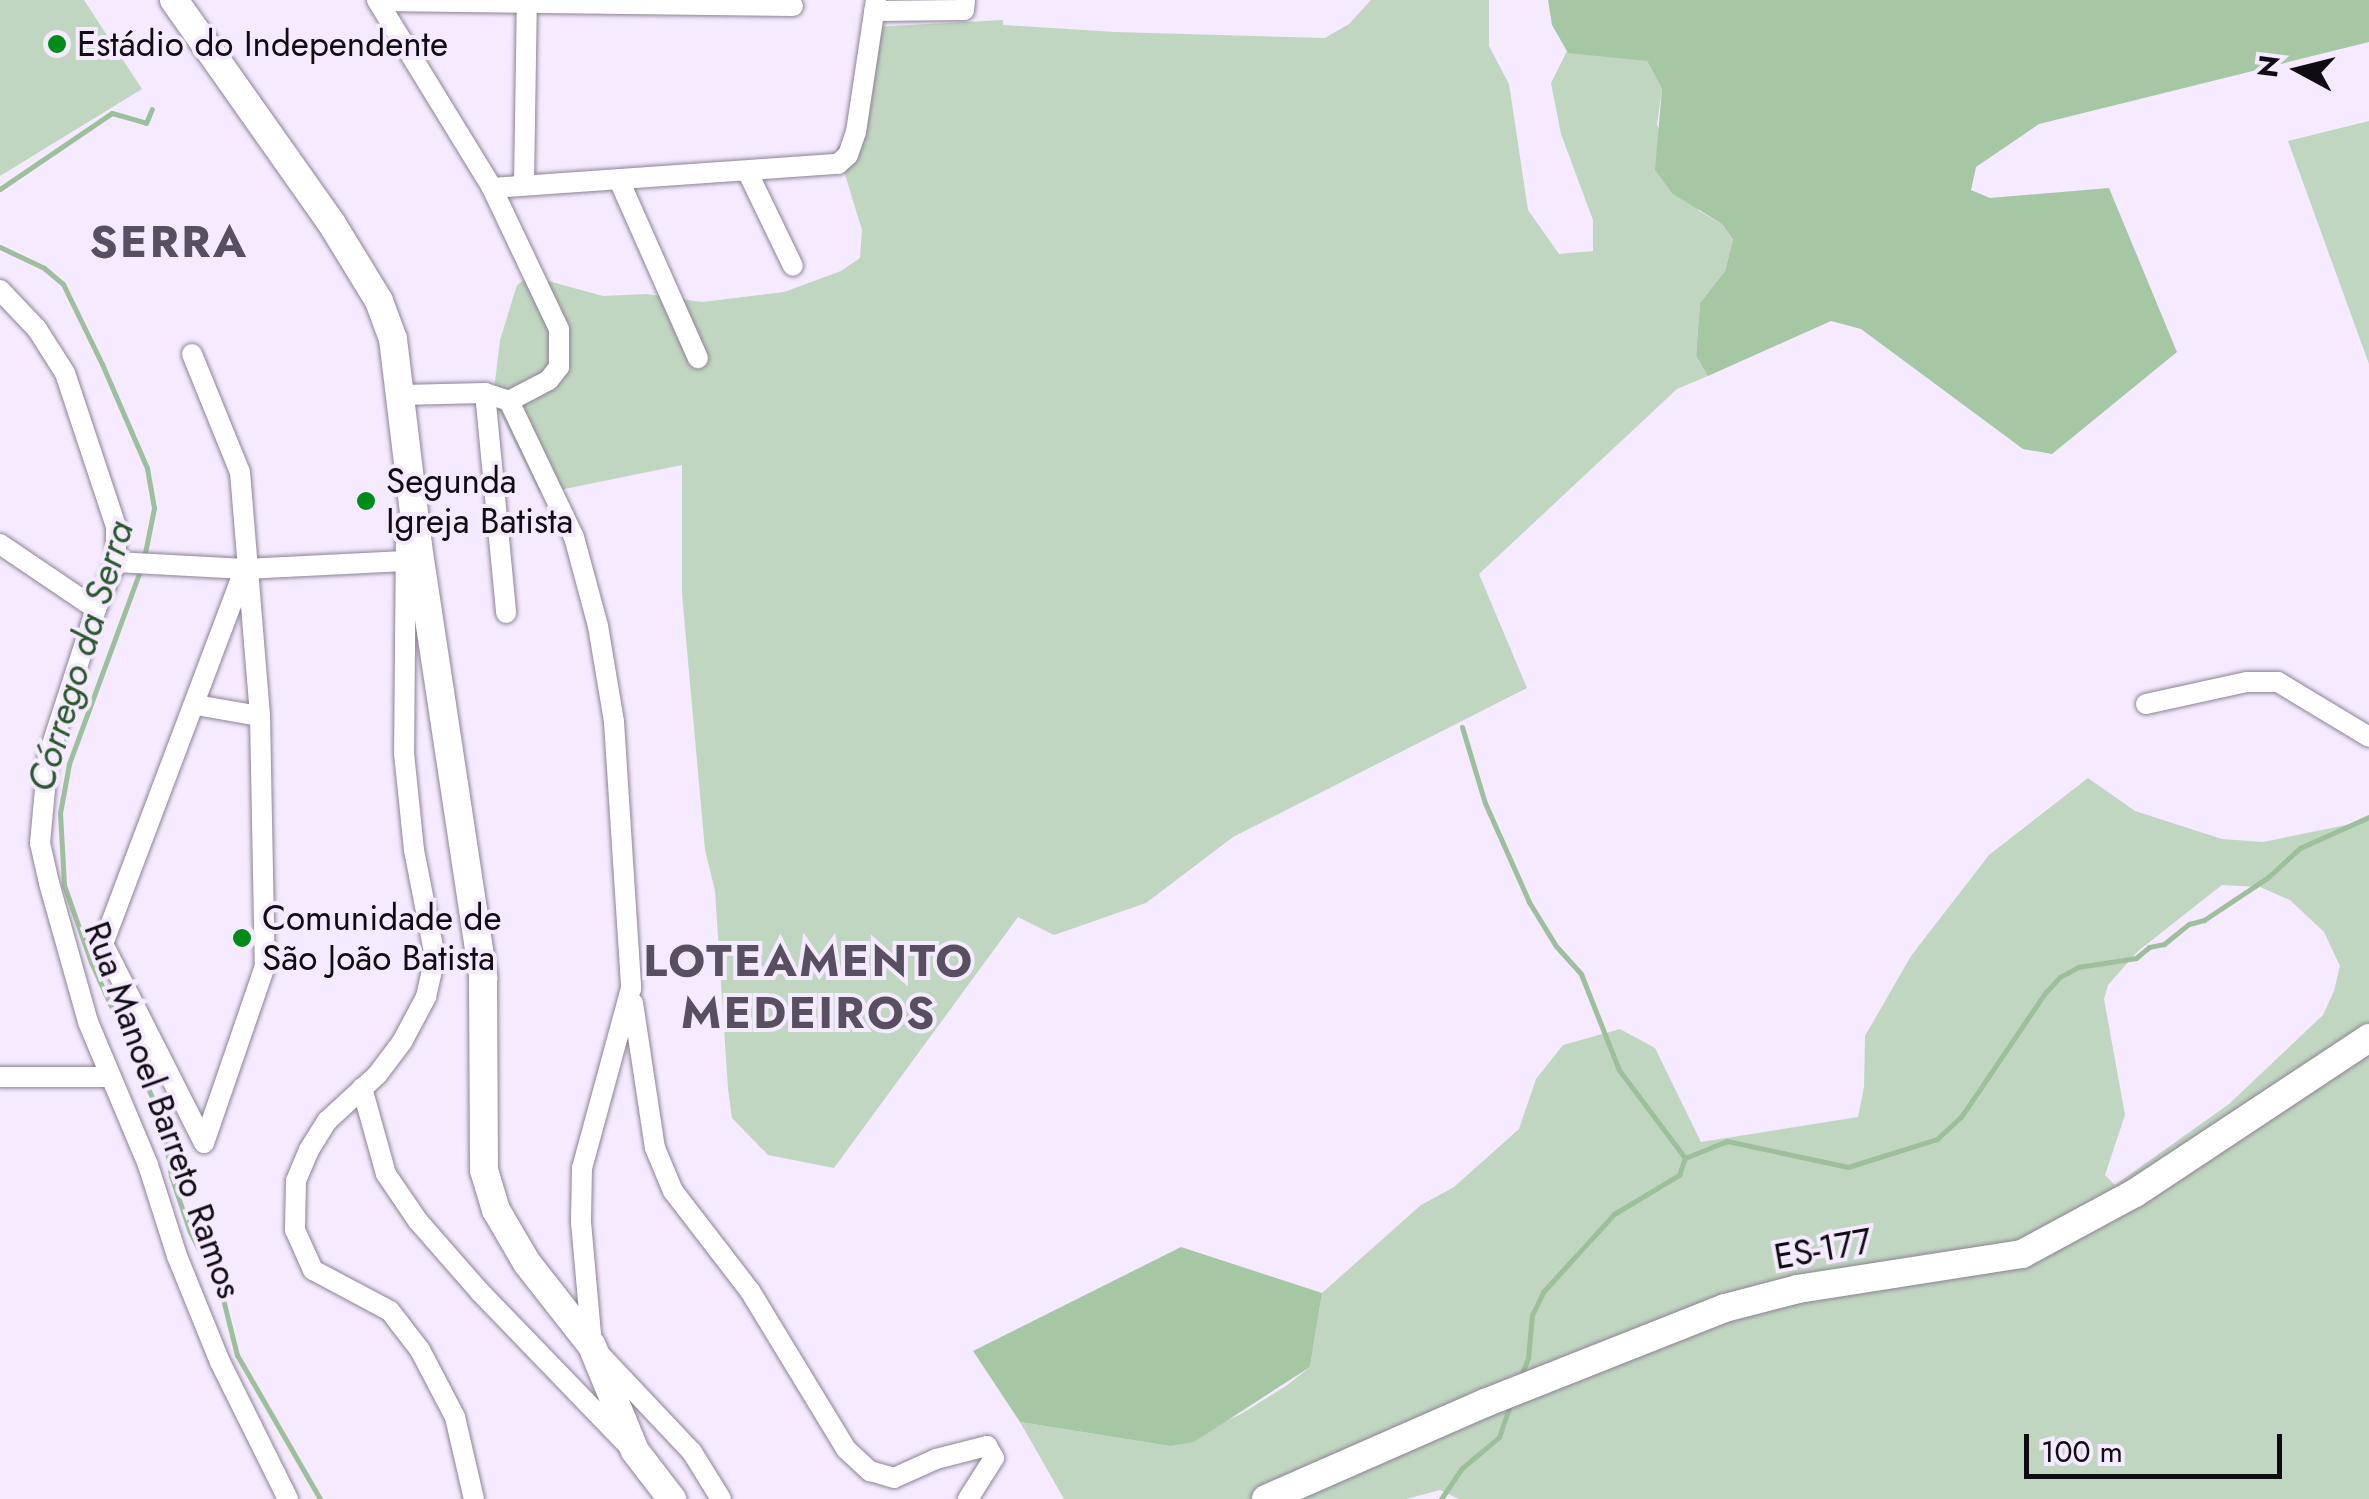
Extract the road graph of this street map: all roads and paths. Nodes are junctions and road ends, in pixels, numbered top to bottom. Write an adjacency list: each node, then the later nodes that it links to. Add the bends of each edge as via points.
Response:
1 (174, 0): 17 (main road, via 379,301 393,339)
2 (965, 0): 7 (street, via 964,10)
3 (377, 1): 4 (street); 11 (street)
4 (527, 1): 5 (street); 10 (street)
5 (689, 2): 6 (street)
6 (793, 6)
7 (875, 6): 8 (street, via 848,154 838,164)
8 (748, 173): 9 (street); 12 (street)
9 (619, 180): 10 (street); 15 (street)
10 (524, 184): 11 (street)
11 (492, 188): 18 (street, via 560,330 562,350 549,380)
12 (794, 266)
13 (0, 290): 21 (street, Rua Manoel Barreto Ramos, via 37,329 64,373 116,526)
14 (192, 354): 22 (street, via 240,472)
15 (698, 358)
16 (485, 392): 17 (street); 18 (street); 24 (street)
17 (401, 396): 20 (main road)
18 (509, 402): 29 (street, via 574,537 598,626 614,722)
19 (0, 544): 23 (street)
20 (412, 553): 22 (street); 33 (street, via 404,753 435,957 426,997 402,1042); 34 (main road, via 483,978 484,1170 496,1210)
21 (116, 562): 22 (street); 23 (street, Rua Manoel Barreto Ramos)
22 (245, 568): 26 (street); 27 (street)
23 (96, 608): 32 (street, Rua Manoel Barreto Ramos, via 48,757 40,843 88,1022)
24 (506, 613)
25 (2146, 704): 28 (street, via 2246,682 2278,682)
26 (196, 705): 27 (street); 27 (street, via 104,944 204,1143 265,966)
27 (260, 716)
28 (2369, 738)
29 (631, 988): 34 (street, via 582,1168); 40 (street, via 655,1148 672,1191 750,1291 846,1449 870,1471 894,1478 987,1446 994,1458)
30 (2369, 1038): 41 (main road, ES-177 / ES-177, via 2135,1192 2022,1254 1798,1289 1725,1308)
31 (0, 1076): 32 (street)
32 (111, 1077): 36 (street, Rua Manoel Barreto Ramos, via 220,1362)
33 (362, 1088): 35 (street, via 386,1174 418,1221); 37 (street, via 308,1150 296,1181 295,1230 314,1270 390,1311 420,1350 455,1417)
34 (592, 1346): 35 (main road); 39 (street, via 692,1452)
35 (635, 1451): 38 (main road)
36 (288, 1499)
37 (474, 1499)
38 (672, 1499)
39 (721, 1499)
40 (968, 1499)
41 (1266, 1499)

